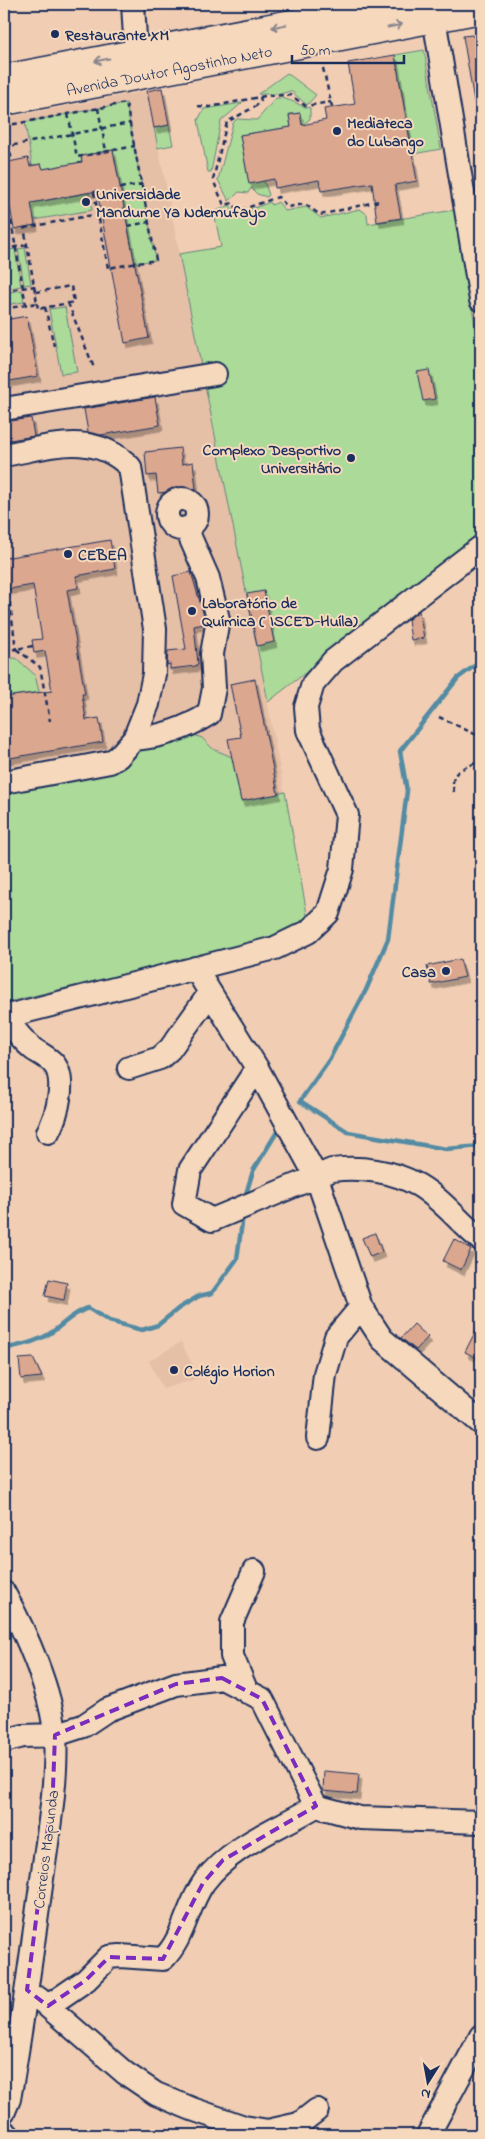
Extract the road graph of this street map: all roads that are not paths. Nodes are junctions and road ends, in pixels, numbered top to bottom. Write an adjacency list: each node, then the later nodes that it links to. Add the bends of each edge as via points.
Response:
1 (133, 4): 6 (street)
2 (396, 4): 4 (main road, Avenida Doutor Agostinho Neto)
3 (481, 9): 5 (main road, Avenida Doutor Agostinho Neto)
4 (307, 12): 6 (main road, Avenida Doutor Agostinho Neto, one-way to 6)
5 (434, 18): 8 (main road, Avenida Doutor Agostinho Neto, one-way to 5); 9 (street)
6 (136, 54): 7 (main road, Avenida Doutor Agostinho Neto, one-way to 7)
7 (4, 79)
8 (4, 118)
9 (481, 300)
10 (215, 374): 11 (street)
11 (4, 409)
12 (4, 455): 15 (street, via 67,444 93,444 117,455 130,467 155,629 154,674 148,704)
13 (186, 528): 15 (street, via 208,578 218,620 212,654 214,688 209,714 189,726 155,737)
14 (481, 547): 17 (street, via 333,661 313,684 306,707 308,730 347,815 342,869 328,913 308,932 275,948)
15 (134, 739): 16 (street, via 110,762)
16 (4, 782)
17 (195, 968): 18 (street); 19 (street)
18 (210, 993): 20 (street, via 170,1049 160,1058); 21 (street)
19 (4, 1017): 22 (street, via 32,1048 56,1067 58,1106)
20 (129, 1068)
21 (257, 1068): 23 (street); 23 (street, via 190,1170 184,1204 212,1220)
22 (48, 1132)
23 (317, 1178): 24 (street, via 332,1170 352,1167 417,1184); 25 (street)
24 (481, 1240)
25 (361, 1307): 26 (street, via 382,1338); 27 (street, via 336,1337 325,1374)
26 (481, 1423)
27 (318, 1438)
28 (254, 1571): 30 (street, via 232,1622 232,1656)
29 (4, 1593): 31 (street, Correios Mapunda, via 30,1647 45,1690)
30 (247, 1692): 31 (street, via 222,1678 176,1684 107,1710 83,1726); 33 (street, via 262,1700)
31 (55, 1735): 32 (street, via 23,1736); 35 (street, Correios Mapunda, via 53,1788)
32 (4, 1741)
33 (316, 1806): 34 (street, via 360,1818); 36 (street, via 264,1833 223,1860 203,1883 180,1934 163,1960 109,1957 86,1980)
34 (481, 1822)
35 (27, 1990): 36 (street); 39 (street, Correios Mapunda, via 10,2099)
36 (48, 2006): 38 (street, via 125,2073 156,2094 192,2109 244,2127 268,2131 299,2124)
37 (481, 2036): 42 (street)
38 (317, 2110)
39 (4, 2111)
40 (4, 2132): 41 (street)
41 (8, 2135)
42 (428, 2135)

